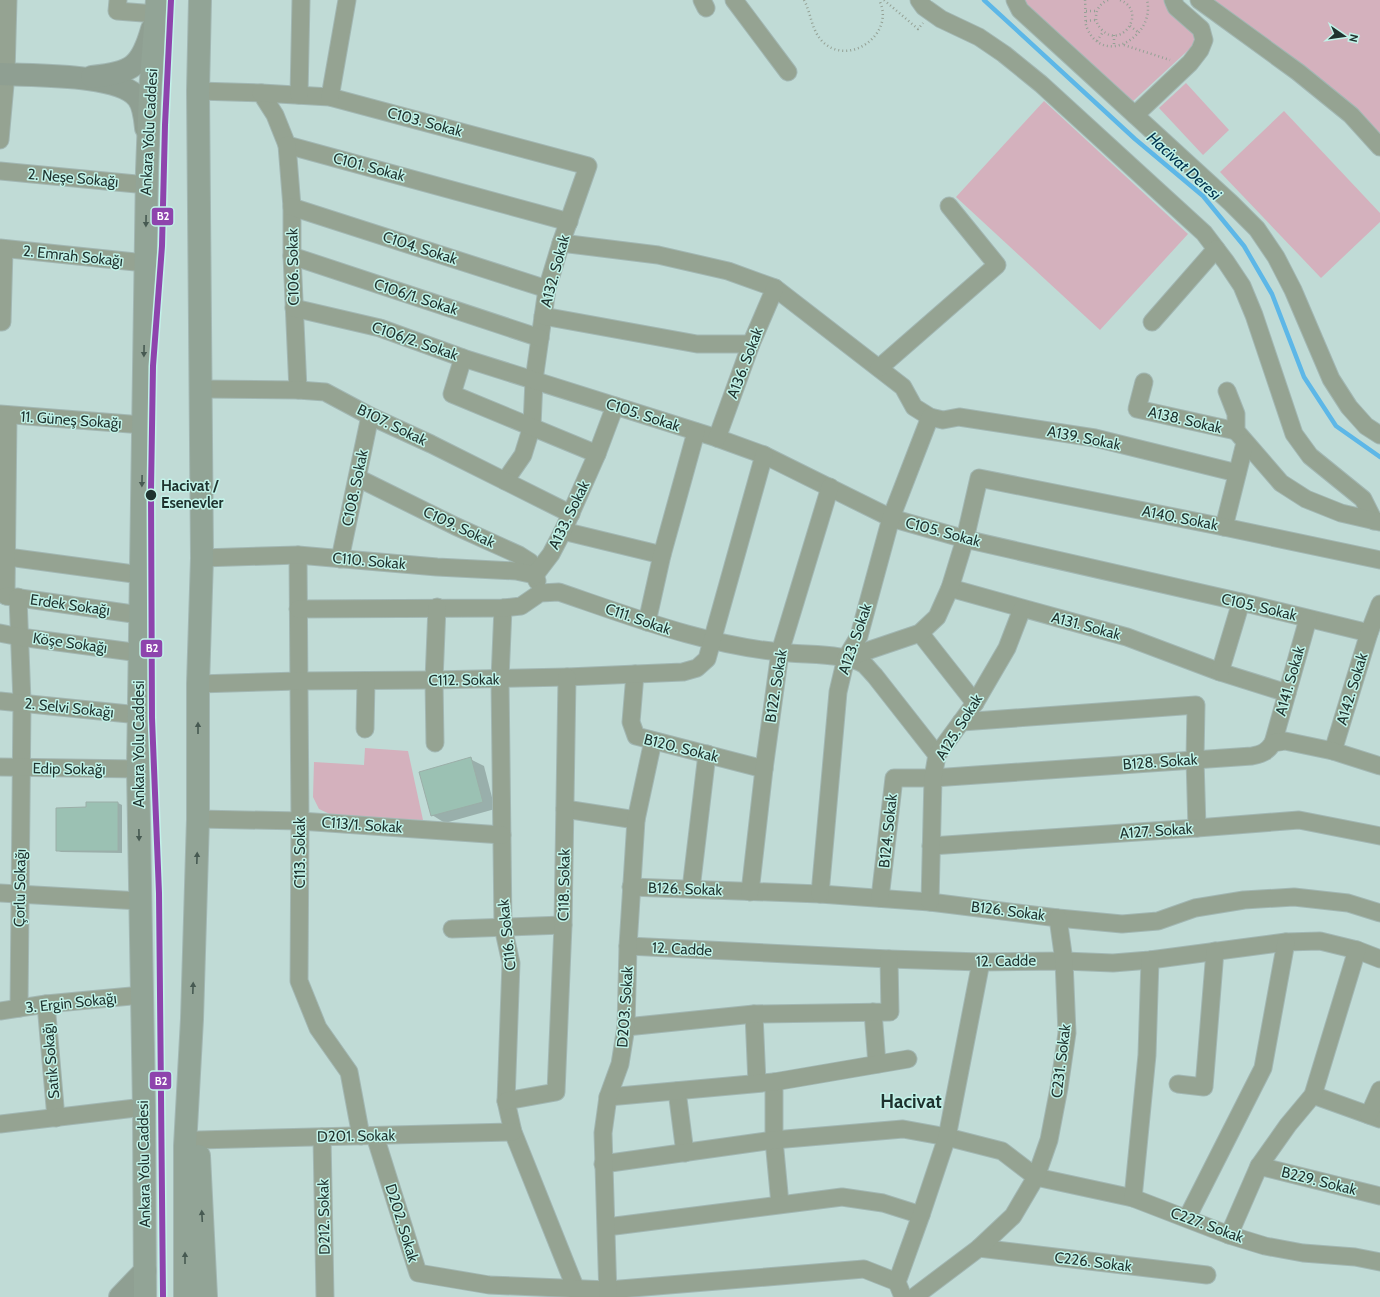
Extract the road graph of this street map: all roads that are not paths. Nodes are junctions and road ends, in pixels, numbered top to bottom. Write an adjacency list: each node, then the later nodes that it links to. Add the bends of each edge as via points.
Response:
1 (8, 0): 13 (street)
2 (118, 0): 11 (street, via 117,11)
3 (200, 0): 15 (highway)
4 (300, 0): 17 (street)
5 (347, 0): 18 (street)
6 (734, 0): 12 (street)
7 (919, 0): 32 (street, via 942,19 992,46 1041,84 1204,232)
8 (1015, 0): 19 (street, via 1020,10)
9 (1173, 0): 19 (street, via 1176,7 1201,29 1204,40 1190,63)
10 (1199, 0): 23 (street, via 1351,115)
11 (156, 10): 14 (main road, via 148,44 141,59 118,73); 21 (highway, Ankara Yolu Caddesi)
12 (788, 72)
13 (3, 74): 14 (main road); 20 (street)
14 (83, 78): 21 (main road, via 108,83 138,97 145,115)
15 (198, 91): 16 (street); 47 (highway)
16 (261, 93): 17 (street, C103. Sokak); 22 (street, via 275,115)
17 (299, 95): 18 (street, C103. Sokak)
18 (330, 97): 24 (street, C103. Sokak)
19 (1135, 115): 57 (street, via 1257,228 1290,284 1331,379 1349,407 1366,426)
20 (0, 140)
21 (148, 141): 26 (highway, Ankara Yolu Caddesi)
22 (286, 145): 28 (street, C106. Sokak); 29 (street, C101. Sokak)
23 (1380, 147)
24 (588, 166): 29 (street, A132. Sokak)
25 (0, 171): 26 (street, 2. Neşe Sokağı)
26 (147, 185): 34 (highway, Ankara Yolu Caddesi, one-way to 34)
27 (949, 206): 44 (street, via 997,265)
28 (292, 207): 33 (street, C106. Sokak); 36 (street, C104. Sokak)
29 (568, 222): 30 (street, A132. Sokak)
30 (561, 243): 35 (street, via 658,255 728,271); 36 (street, A132. Sokak)
31 (2, 248): 34 (street, 2. Emrah Sokağı); 39 (street)
32 (1216, 249): 40 (street); 68 (street, via 1242,286 1254,314 1294,434 1310,456 1363,499)
33 (292, 256): 37 (street, C106. Sokak); 41 (street, C106/1. Sokak)
34 (145, 263): 54 (highway, Ankara Yolu Caddesi, one-way to 54)
35 (775, 288): 42 (street, A136. Sokak); 44 (street)
36 (547, 289): 38 (street, A132. Sokak)
37 (294, 308): 43 (street, C106/2. Sokak, via 380,328); 48 (street, C106. Sokak)
38 (543, 316): 41 (street, A132. Sokak); 42 (street, via 697,344)
39 (0, 322)
40 (1152, 322)
41 (540, 338): 45 (street, A132. Sokak)
42 (751, 344): 59 (street, A136. Sokak)
43 (463, 358): 45 (street, C106/2. Sokak); 55 (street, via 452,394)
44 (879, 368): 53 (street, via 903,388 914,407)
45 (534, 380): 50 (street, C105. Sokak); 55 (street)
46 (1144, 382): 58 (street, A138. Sokak, via 1137,409)
47 (201, 389): 48 (street, B107. Sokak); 75 (highway)
48 (298, 390): 52 (street, B107. Sokak, via 325,392)
49 (1227, 391): 58 (street)
50 (615, 406): 56 (street, C105. Sokak); 60 (street, A133. Sokak)
51 (4, 415): 54 (street, 11. Güneş Sokağı); 74 (street, Çorlu Sokağı)
52 (370, 416): 63 (street, C108. Sokak); 64 (street, B107. Sokak)
53 (930, 417): 62 (street, A139. Sokak, via 943,420 959,417 1095,438); 67 (street, A123. Sokak)
54 (143, 425): 79 (highway, Ankara Yolu Caddesi, one-way to 79)
55 (532, 426): 60 (street); 64 (street, via 523,455)
56 (696, 432): 59 (street, C105. Sokak); 73 (street)
57 (1380, 435)
58 (1241, 437): 62 (street); 68 (street, via 1281,483 1306,499 1341,513)
59 (717, 438): 61 (street, C105. Sokak)
60 (597, 454): 66 (street, A133. Sokak)
61 (764, 455): 65 (street, C105. Sokak); 96 (street, C112. Sokak)
62 (1237, 473): 69 (street)
63 (358, 478): 76 (street, C108. Sokak); 78 (street, C109. Sokak, via 519,555 530,562)
64 (505, 481): 66 (street, B107. Sokak)
65 (830, 487): 67 (street, C105. Sokak); 98 (street, B122. Sokak)
66 (571, 514): 70 (street, A133. Sokak)
67 (891, 518): 71 (street, C105. Sokak); 99 (street, A123. Sokak, via 859,636)
68 (1377, 521)
69 (1224, 527): 71 (street, A140. Sokak, via 979,478); 77 (street, A140. Sokak)
70 (563, 531): 73 (street); 78 (street, A133. Sokak, via 551,554)
71 (965, 539): 80 (street); 83 (street, C105. Sokak)
72 (298, 555): 75 (street, C110. Sokak); 76 (street, C110. Sokak); 86 (street, C113. Sokak)
73 (662, 555): 91 (street)
74 (3, 557): 79 (street); 82 (street, Çorlu Sokağı)
75 (202, 558): 107 (highway)
76 (340, 559): 78 (street, C110. Sokak)
77 (1380, 560)
78 (535, 574): 81 (street, C109. Sokak)
79 (141, 575): 89 (highway, Ankara Yolu Caddesi)
80 (950, 588): 87 (street, A131. Sokak); 93 (street, via 937,617)
81 (540, 593): 85 (street, via 521,606); 91 (street, C111. Sokak, via 559,592)
82 (8, 596): 89 (street, Erdek Sokağı); 95 (street, Çorlu Sokağı)
83 (1241, 602): 90 (street, C105. Sokak); 100 (street)
84 (437, 607): 85 (street); 86 (street); 104 (street)
85 (503, 608): 103 (street, C116. Sokak)
86 (298, 609): 105 (street, C113. Sokak)
87 (1022, 609): 100 (street, A131. Sokak, via 1127,638); 111 (street, A125. Sokak, via 1007,648)
88 (1378, 612): 94 (street, A142. Sokak)
89 (140, 615): 97 (highway, Ankara Yolu Caddesi)
90 (1308, 618): 94 (street, C105. Sokak); 108 (street, A141. Sokak)
91 (647, 622): 96 (street, C111. Sokak)
92 (0, 633): 95 (street, Köşe Sokağı)
93 (920, 633): 99 (street); 111 (street)
94 (1370, 634): 118 (street, A142. Sokak)
95 (20, 637): 97 (street, Köşe Sokağı); 110 (street, Çorlu Sokağı)
96 (712, 641): 98 (street, C111. Sokak); 101 (street, C112. Sokak, via 707,659 696,668 682,672)
97 (140, 652): 112 (highway, Ankara Yolu Caddesi)
98 (780, 652): 99 (street, C111. Sokak); 126 (street, B122. Sokak)
99 (846, 658): 120 (street, C111. Sokak, via 864,665 875,676); 141 (street, A123. Sokak, via 838,692)
100 (1220, 672): 108 (street, A131. Sokak)
101 (635, 674): 102 (street, C112. Sokak); 115 (street, B120. Sokak, via 631,722 636,736)
102 (567, 677): 103 (street, C112. Sokak); 128 (street, C118. Sokak)
103 (500, 679): 104 (street, C112. Sokak); 133 (street, C116. Sokak)
104 (434, 680): 106 (street, C112. Sokak); 116 (street)
105 (300, 681): 106 (street, C112. Sokak); 107 (street, C112. Sokak); 131 (street, C113. Sokak)
106 (366, 681): 114 (street)
107 (198, 684): 129 (highway, one-way to 107)
108 (1287, 693): 117 (street, A141. Sokak)
109 (0, 701): 110 (street, 2. Selvi Sokağı)
110 (22, 702): 112 (street, 2. Selvi Sokağı); 124 (street, Çorlu Sokağı)
111 (975, 703): 113 (street, A125. Sokak)
112 (139, 715): 125 (highway, Ankara Yolu Caddesi)
113 (961, 722): 120 (street, A125. Sokak); 121 (street, via 1196,705)
114 (364, 729)
115 (653, 741): 119 (street, B120. Sokak); 130 (street, D203. Sokak)
116 (435, 743)
117 (1273, 743): 118 (street, via 1284,741); 121 (street, B128. Sokak, via 1268,750 1260,754)
118 (1333, 751): 122 (street)
119 (707, 754): 126 (street, B120. Sokak); 137 (street)
120 (938, 755): 127 (street, A125. Sokak)
121 (1195, 759): 127 (street, B128. Sokak); 132 (street)
122 (1380, 766)
123 (0, 767): 124 (street, Edip Sokağı)
124 (22, 768): 125 (street, Edip Sokağı); 140 (street, Çorlu Sokağı)
125 (138, 769): 143 (highway, Ankara Yolu Caddesi, one-way to 143)
126 (764, 769): 138 (street, B122. Sokak)
127 (933, 778): 135 (street, A125. Sokak); 142 (street, B124. Sokak, via 894,778)
128 (565, 809): 130 (street); 147 (street, C118. Sokak)
129 (198, 819): 131 (street, C113/1. Sokak); 165 (highway, one-way to 129)
130 (636, 820): 136 (street, D203. Sokak)
131 (300, 821): 133 (street, C113/1. Sokak); 182 (street, C113. Sokak, via 299,981 318,1028 349,1072)
132 (1198, 828): 134 (street, A127. Sokak, via 1299,820); 135 (street, A127. Sokak)
133 (502, 835): 148 (street, C116. Sokak)
134 (1380, 836)
135 (931, 846): 144 (street, A125. Sokak)
136 (631, 887): 137 (street, B126. Sokak); 151 (street, D203. Sokak)
137 (691, 889): 138 (street, B126. Sokak)
138 (750, 892): 141 (street, B126. Sokak)
139 (0, 893): 140 (street)
140 (20, 893): 143 (street); 161 (street, Çorlu Sokağı)
141 (820, 894): 142 (street, B126. Sokak)
142 (880, 898): 144 (street, B126. Sokak)
143 (140, 901): 159 (highway, Ankara Yolu Caddesi)
144 (930, 902): 146 (street, B126. Sokak)
145 (1380, 913): 146 (street, B126. Sokak, via 1348,903 1294,897 1244,900 1195,908 1158,921 1122,924)
146 (1058, 918): 157 (street, C231. Sokak)
147 (563, 925): 148 (street); 176 (street, C118. Sokak, via 556,1092)
148 (503, 927): 149 (street); 176 (street, C116. Sokak, via 511,963)
149 (452, 929)
150 (1286, 942): 152 (street, 12. Cadde, via 1320,941); 153 (street, 12. Cadde); 195 (street, via 1263,1068)
151 (628, 946): 154 (street, 12. Cadde); 166 (street, D203. Sokak)
152 (1357, 950): 155 (street, 12. Cadde); 174 (street)
153 (1215, 951): 156 (street, 12. Cadde); 171 (street, via 1204,1087)
154 (889, 959): 158 (street, 12. Cadde); 163 (street, via 890,1012)
155 (1380, 959)
156 (1150, 960): 157 (street, 12. Cadde, via 1113,963); 192 (street, via 1147,1055)
157 (1064, 961): 158 (street, 12. Cadde); 190 (street, C231. Sokak, via 1067,1033 1049,1140)
158 (981, 962): 184 (street)
159 (142, 995): 160 (street, 3. Ergin Sokağı); 177 (highway, Ankara Yolu Caddesi)
160 (46, 1004): 161 (street, 3. Ergin Sokağı); 179 (street, Satık Sokağı)
161 (19, 1008): 162 (street, 3. Ergin Sokağı)
162 (0, 1011)
163 (873, 1012): 164 (street); 168 (street)
164 (754, 1014): 166 (street); 170 (street)
165 (192, 1019): 185 (highway); 207 (highway, one-way to 165, via 185,1146)
166 (626, 1027): 175 (street, D203. Sokak, via 620,1064)
167 (908, 1059): 168 (street)
168 (877, 1064): 169 (street)
169 (774, 1082): 170 (street); 186 (street)
170 (757, 1083): 173 (street)
171 (1178, 1084)
172 (1380, 1090): 178 (street)
173 (677, 1091): 175 (street); 187 (street)
174 (1313, 1095): 178 (street); 189 (street)
175 (608, 1097): 188 (street, D203. Sokak, via 603,1133)
176 (506, 1101): 181 (street, C116. Sokak)
177 (144, 1107): 179 (street); 200 (highway, Ankara Yolu Caddesi)
178 (1374, 1117)
179 (56, 1118): 180 (street)
180 (0, 1124)
181 (513, 1132): 182 (street, D201. Sokak); 203 (street, C116. Sokak)
182 (368, 1136): 183 (street, D201. Sokak); 203 (street, D202. Sokak, via 418,1273 489,1285)
183 (322, 1137): 185 (street, D201. Sokak); 209 (street, D212. Sokak)
184 (946, 1137): 186 (street, via 903,1129); 190 (street, via 1002,1151); 194 (street)
185 (198, 1140): 208 (highway, one-way to 185)
186 (774, 1140): 187 (street); 193 (street)
187 (685, 1153): 188 (street)
188 (603, 1164): 196 (street, D203. Sokak)
189 (1259, 1166): 191 (street, B229. Sokak); 197 (street)
190 (1036, 1177): 192 (street, C227. Sokak); 198 (street, C231. Sokak, via 1013,1216)
191 (1380, 1196)
192 (1133, 1198): 195 (street, C227. Sokak)
193 (780, 1204): 194 (street, via 842,1197 883,1203); 196 (street)
194 (921, 1215): 202 (street)
195 (1187, 1218): 197 (street, C227. Sokak)
196 (606, 1227): 204 (street, D203. Sokak)
197 (1230, 1234): 199 (street, C227. Sokak, via 1265,1246)
198 (978, 1248): 201 (street, C226. Sokak); 210 (street, C231. Sokak)
199 (1380, 1262)
200 (146, 1271): 205 (main road); 206 (highway, Ankara Yolu Caddesi)
201 (1207, 1275)
202 (900, 1289): 204 (street, via 864,1269)
203 (578, 1292): 204 (street)
204 (608, 1293)
205 (120, 1297)
206 (145, 1297)
207 (185, 1297)
208 (206, 1297)
209 (325, 1297)
210 (914, 1297)

